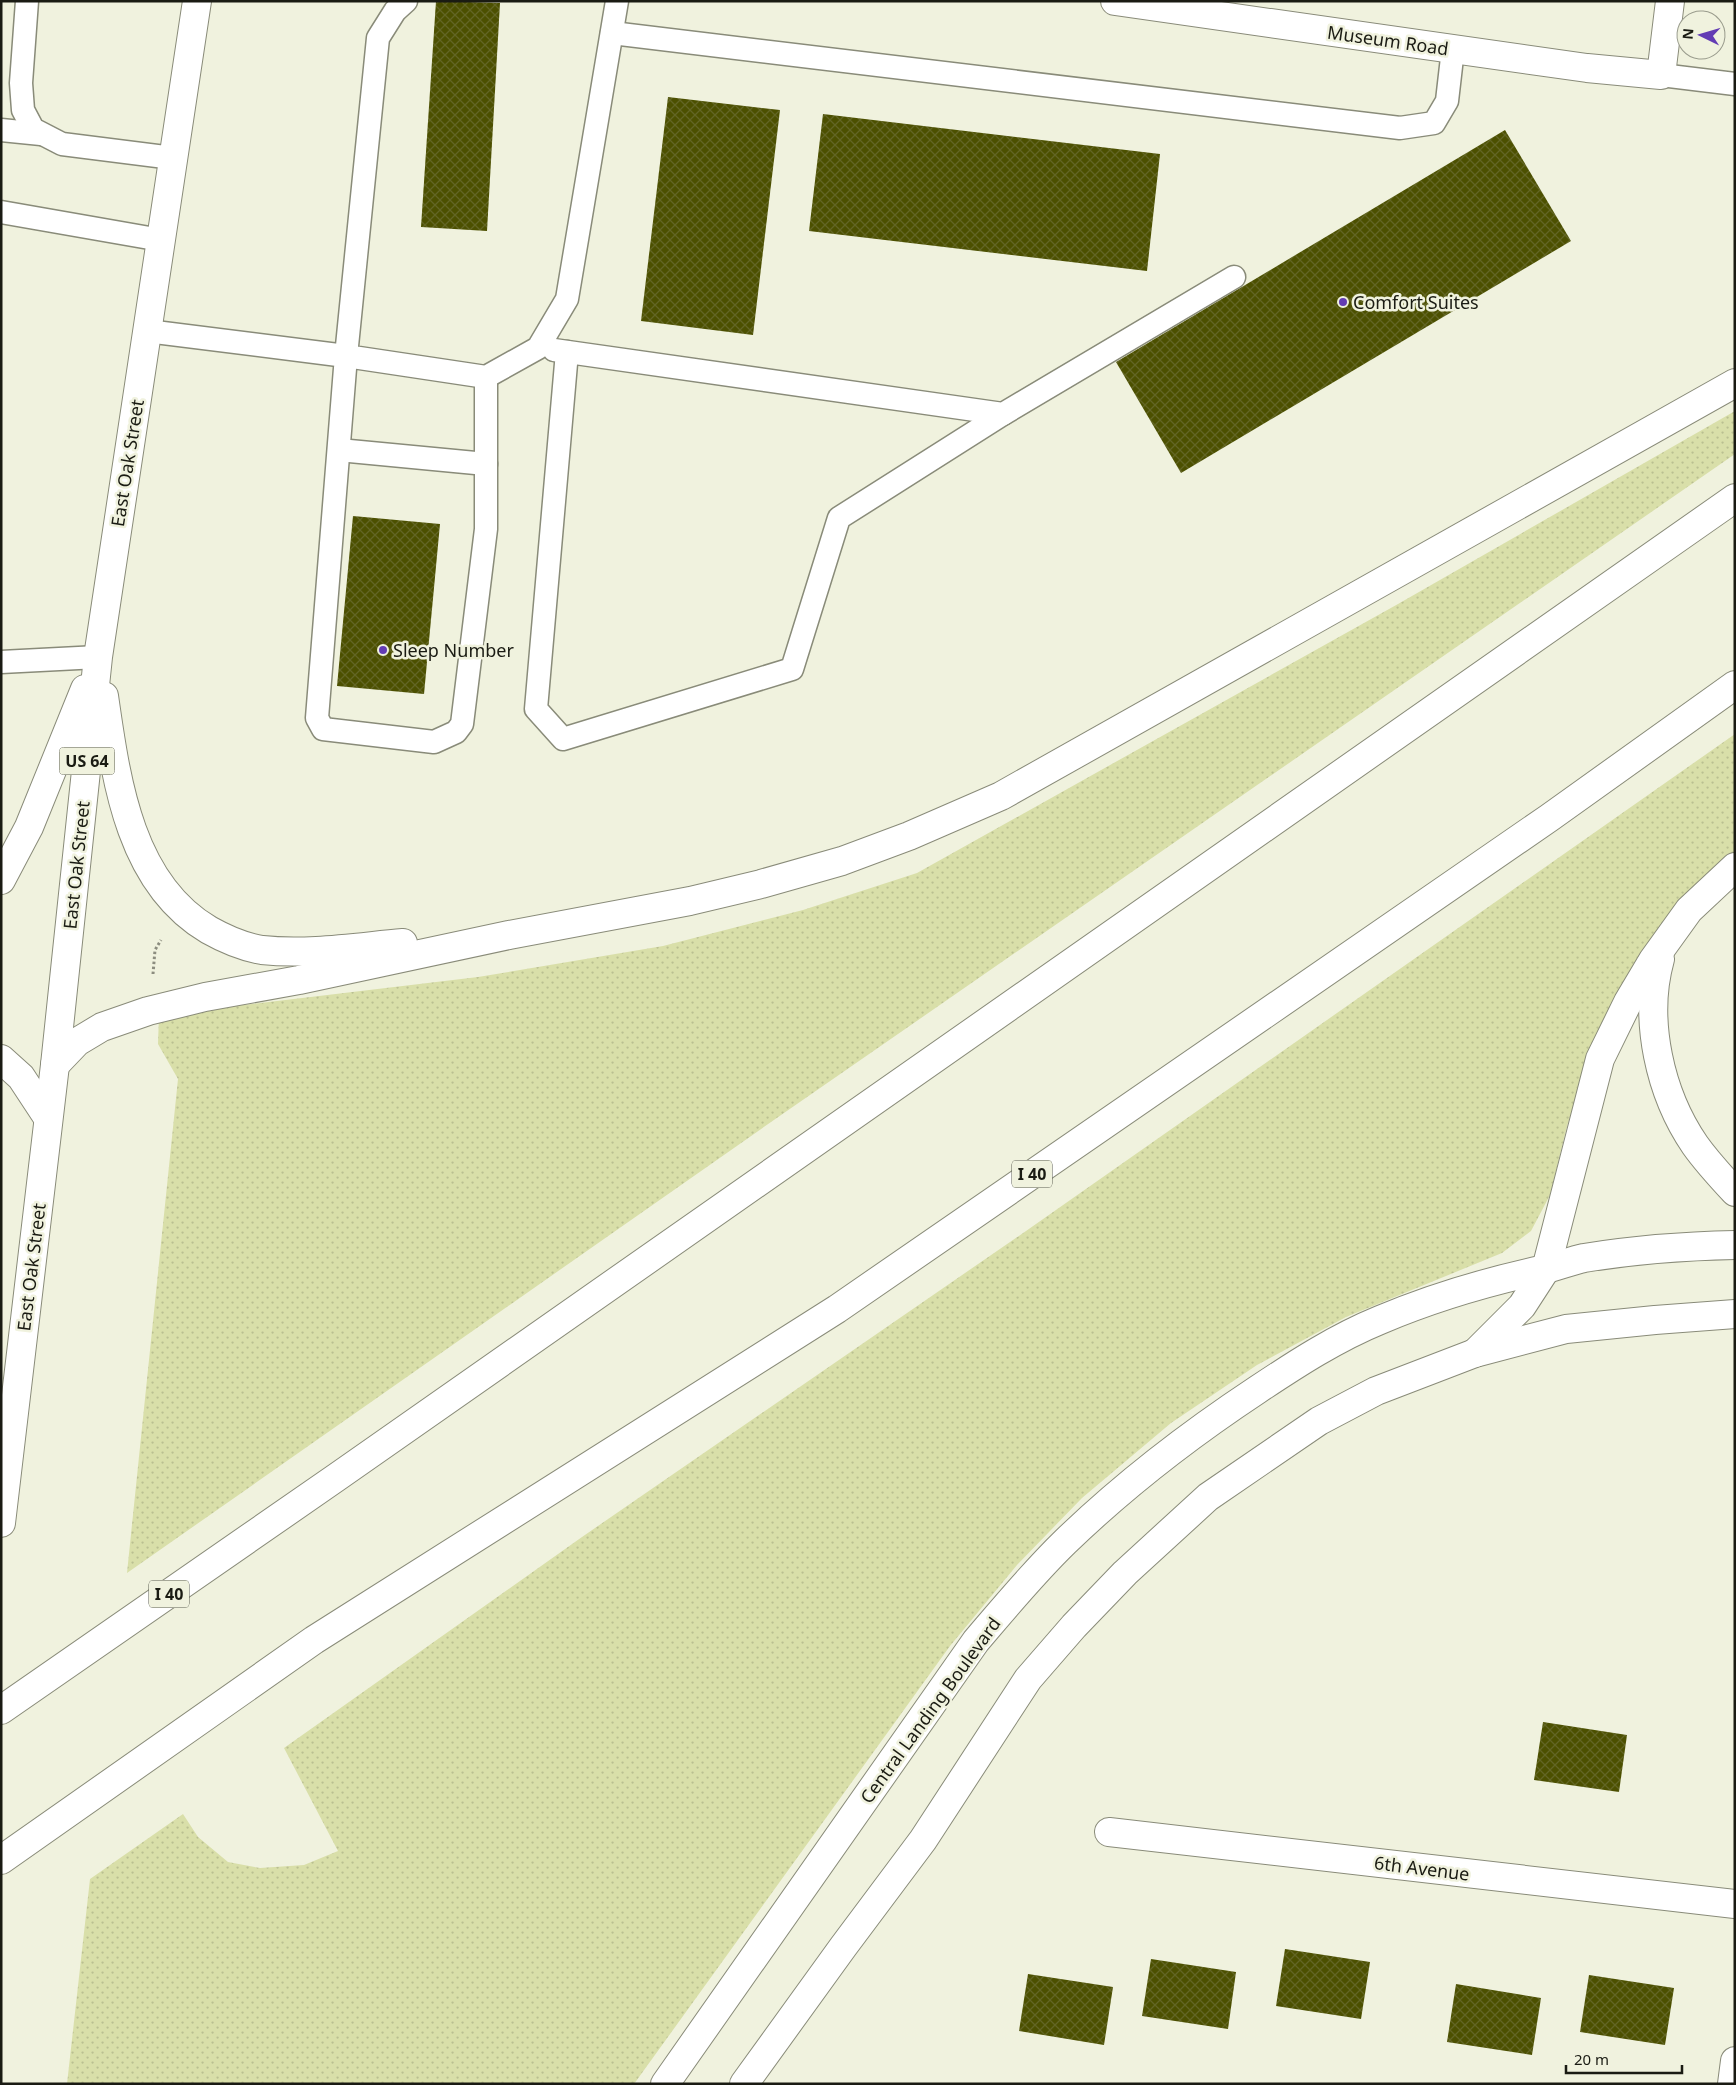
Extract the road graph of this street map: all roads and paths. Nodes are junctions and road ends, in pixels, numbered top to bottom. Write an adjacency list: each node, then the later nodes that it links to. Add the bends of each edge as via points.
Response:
1 (27, 1): 13 (lane, via 21,83 23,110 33,129)
2 (197, 1): 14 (main road, East Oak Street / US 64)
3 (406, 1): 21 (lane, via 395,11 378,38)
4 (617, 1): 8 (lane)
5 (1115, 1): 7 (main road, Museum Road)
6 (1670, 1): 10 (main road)
7 (1163, 5): 9 (main road, Museum Road)
8 (612, 33): 9 (lane, via 1400,128 1434,123 1447,101); 19 (lane, via 567,299)
9 (1453, 49): 10 (main road, Museum Road)
10 (1661, 75): 11 (lane)
11 (1735, 84)
12 (1, 130): 13 (lane)
13 (41, 134): 14 (lane, via 62,144)
14 (173, 158): 16 (main road, East Oak Street / US 64)
15 (1, 212): 16 (lane)
16 (161, 240): 18 (main road, East Oak Street / US 64)
17 (1234, 277): 24 (lane)
18 (147, 332): 21 (lane); 28 (main road, East Oak Street / US 64)
19 (538, 348): 20 (lane); 22 (lane)
20 (567, 352): 24 (lane); 24 (lane, via 536,709 563,739 792,669 839,518)
21 (346, 356): 22 (lane); 25 (lane)
22 (486, 378): 26 (lane)
23 (1735, 383): 34 (main road, via 1001,796 842,861 690,901)
24 (1003, 414)
25 (339, 450): 26 (lane); 26 (lane, via 317,718 323,729 434,742 456,732 462,724 486,529)
26 (486, 464)
27 (1735, 498): 46 (main road, I 40)
28 (98, 657): 29 (lane); 32 (main road, via 29,826); 34 (main road, via 124,805 140,847 160,885 179,909 196,923 224,939 260,949 292,952); 38 (main road, East Oak Street / US 64)
29 (1, 662)
30 (1735, 685): 48 (main road, I 40, via 1549,818 837,1309 314,1640)
31 (1735, 867): 33 (main road)
32 (1, 880)
33 (1689, 910): 40 (main road, via 1665,943 1659,962 1654,1003 1660,1063 1674,1105 1694,1144); 42 (main road, via 1653,960 1600,1059)
34 (509, 935): 38 (main road, via 148,1011 102,1027 77,1042)
35 (161, 940): 36 (path, via 155,950)
36 (152, 978)
37 (1, 1059): 39 (main road, via 21,1077)
38 (55, 1065): 39 (main road, East Oak Street / US 64)
39 (48, 1118): 45 (main road, East Oak Street / US 64)
40 (1735, 1192)
41 (1735, 1245): 42 (main road, Central Landing Boulevard, via 1630,1252 1582,1259)
42 (1546, 1269): 44 (main road, via 1522,1306); 51 (main road, Central Landing Boulevard, via 1487,1282 1424,1303 1379,1320 1309,1356 1173,1449 1065,1543 976,1641)
43 (1735, 1314): 44 (main road, via 1566,1329)
44 (1475, 1353): 52 (main road, via 1376,1391 1319,1422 1208,1497 1125,1573 1028,1679 923,1840)
45 (1, 1523)
46 (1, 1710)
47 (1109, 1832): 49 (main road, 6th Avenue)
48 (1, 1860)
49 (1735, 1904)
50 (1735, 2061): 53 (main road)
51 (665, 2084)
52 (744, 2084)
53 (1732, 2084)

